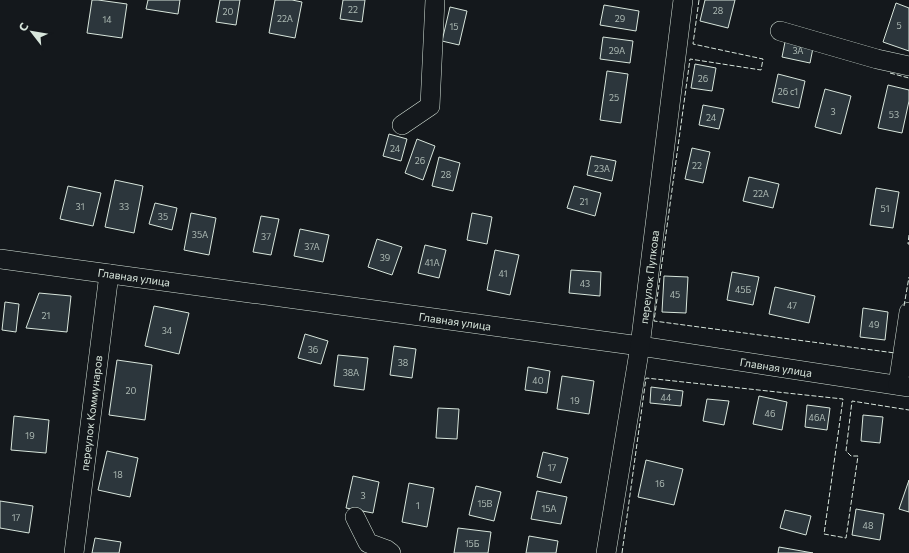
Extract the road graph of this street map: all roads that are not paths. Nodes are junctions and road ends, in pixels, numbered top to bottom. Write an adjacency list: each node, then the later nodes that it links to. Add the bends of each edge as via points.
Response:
1 (435, 0): 5 (street, via 430,106)
2 (683, 0): 9 (street, переулок Пупкова)
3 (780, 31): 4 (street)
4 (909, 66)
5 (402, 125)
6 (0, 259): 7 (street, Главная улица)
7 (109, 274): 9 (street, Главная улица); 12 (street, переулок Коммунаров)
8 (909, 312): 10 (street)
9 (640, 346): 10 (street, Главная улица); 14 (street, переулок Пупкова)
10 (903, 386)
11 (355, 517): 13 (street, via 368,544)
12 (74, 553)
13 (391, 553)
14 (606, 553)

